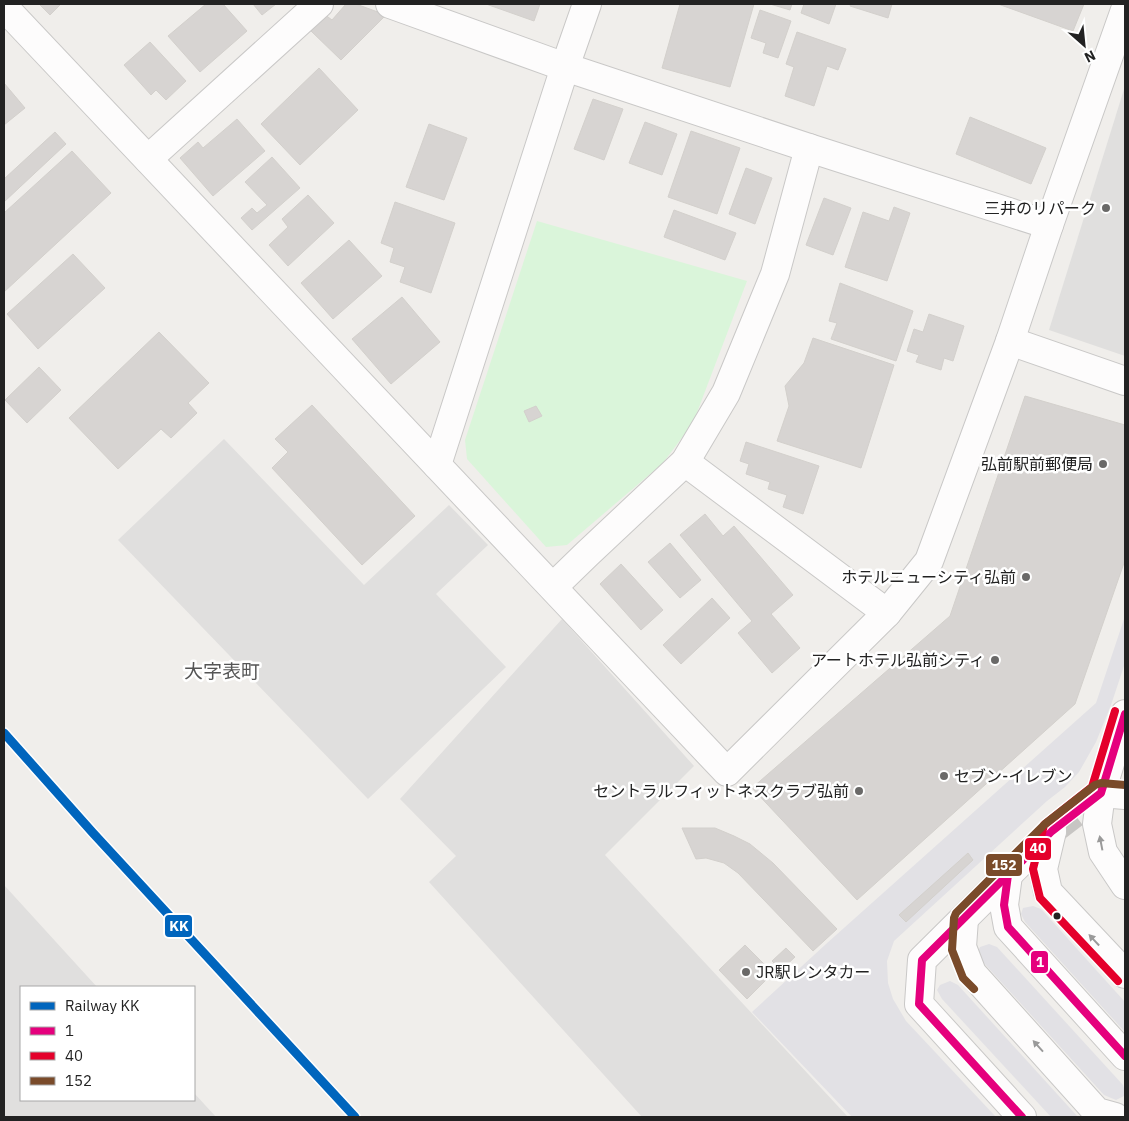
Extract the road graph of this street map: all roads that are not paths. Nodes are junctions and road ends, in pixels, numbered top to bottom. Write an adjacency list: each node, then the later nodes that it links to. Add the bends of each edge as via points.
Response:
1 (319, 4): 8 (street)
2 (390, 4): 6 (street)
3 (587, 4): 6 (street)
4 (4, 7): 8 (street)
5 (1125, 10): 9 (street)
6 (565, 67): 7 (street); 13 (street)
7 (809, 148): 9 (street); 12 (street, via 775,274 726,393)
8 (148, 159): 13 (street)
9 (1049, 225): 10 (street)
10 (1010, 341): 11 (street); 15 (street, via 929,561)
11 (1125, 381)
12 (685, 462): 14 (street); 15 (street)
13 (437, 465): 14 (street)
14 (553, 588): 15 (street, via 727,772)
15 (887, 613)
16 (1125, 714): 17 (street)
17 (1113, 794): 19 (street, one-way to 17, via 1103,852 1097,824)
18 (1008, 875): 20 (street); 21 (street, one-way to 18, via 1048,892 1043,869 1052,831); 22 (street, via 1004,905 1008,927)
19 (1125, 885)
20 (964, 919): 23 (street, via 922,960 919,1004); 24 (street, one-way to 20, via 1097,1112 972,973 962,946)
21 (1125, 974)
22 (1125, 1056)
23 (1022, 1117)
24 (1116, 1117)

